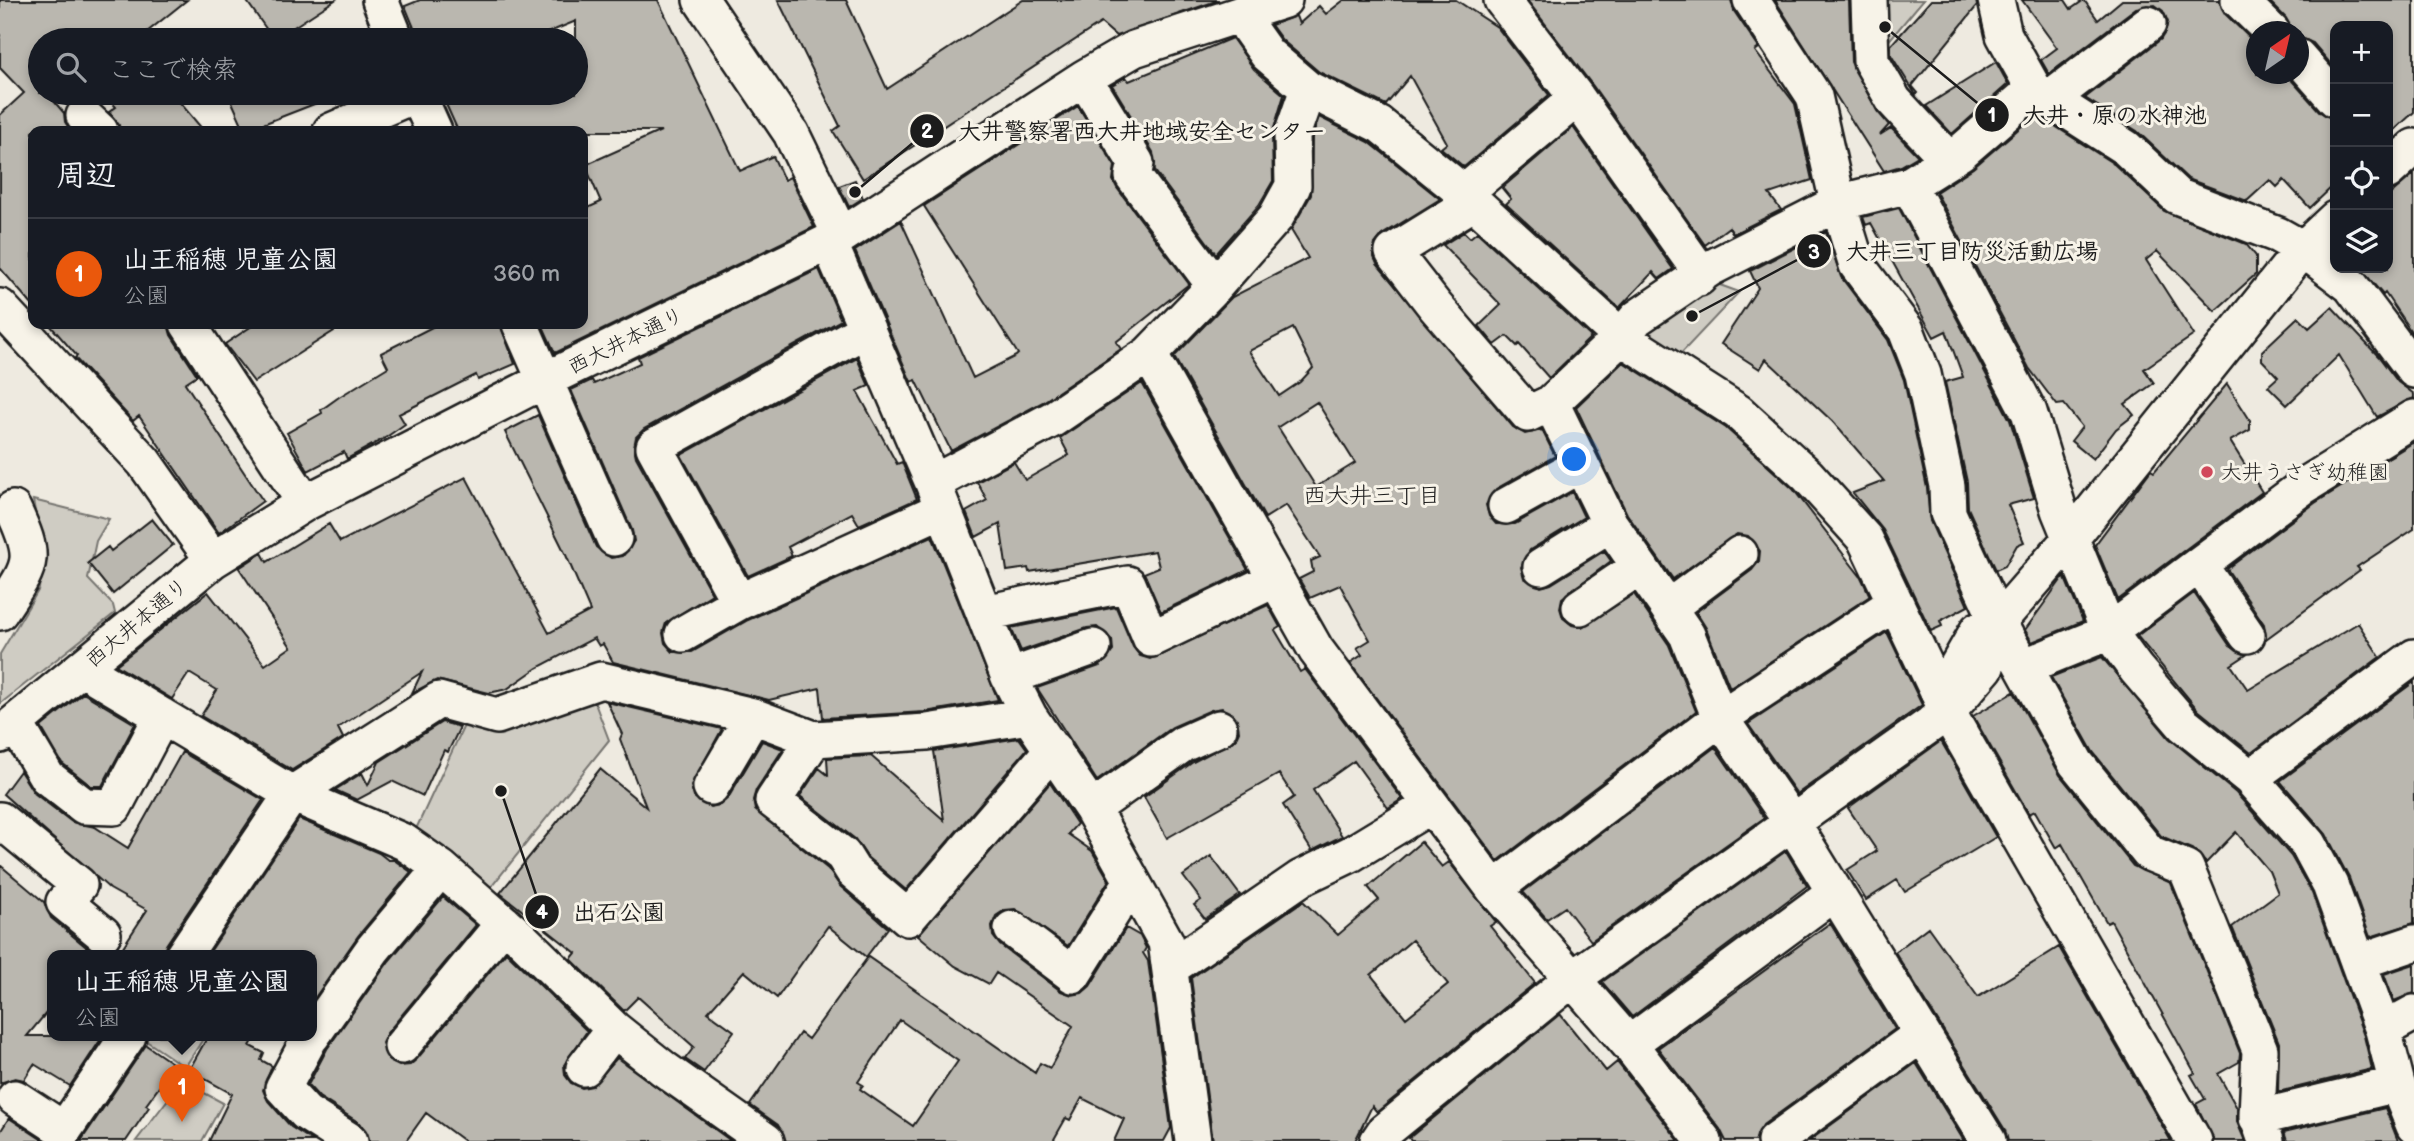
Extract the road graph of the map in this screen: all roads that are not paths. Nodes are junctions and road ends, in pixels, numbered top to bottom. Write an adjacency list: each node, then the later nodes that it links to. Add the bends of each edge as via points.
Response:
1 (380, 0): 12 (street)
2 (1284, 0): 9 (street, 西大井本通り)
3 (1502, 0): 18 (street)
4 (1751, 0): 26 (street, via 1814,96)
5 (1869, 0): 23 (street, via 1871,61 1894,101)
6 (1996, 0): 17 (street, via 2004,36)
7 (2239, 0): 10 (street)
8 (710, 3): 28 (street, via 792,133)
9 (1244, 14): 14 (street, 西大井本通り, via 1134,49); 15 (street, via 1267,54)
10 (2261, 21)
11 (2148, 24): 17 (street)
12 (391, 28)
13 (2309, 69): 16 (street)
14 (1083, 78): 28 (street, 西大井本通り); 31 (street, via 1136,163 1133,176)
15 (1307, 89): 25 (street, via 1380,125); 31 (street, via 1292,135 1293,186 1276,217)
16 (2330, 93)
17 (2042, 94): 23 (street); 29 (street, via 2126,148 2177,196)
18 (1577, 98): 25 (street); 30 (street, via 1693,262)
19 (391, 105): 21 (street)
20 (422, 105): 22 (street)
21 (343, 126)
22 (432, 126)
23 (1948, 159): 24 (street)
24 (1909, 185): 26 (street); 49 (street, via 2029,412)
25 (1469, 198): 36 (street); 40 (street, via 1393,252 1528,414)
26 (1838, 203): 30 (street); 62 (street, via 1857,265 1906,330 1923,374 1947,486 1948,513)
27 (2330, 224): 29 (street)
28 (835, 239): 35 (street); 39 (street, 西大井本通り)
29 (2303, 249): 38 (street, via 2351,286); 49 (street)
30 (1699, 278): 36 (street, via 1637,318)
31 (1215, 286): 37 (street)
32 (0, 307): 51 (street, via 144,462)
33 (191, 329): 44 (street)
34 (522, 329): 39 (street)
35 (867, 329): 43 (street); 56 (street, via 654,447)
36 (1621, 337): 40 (street); 57 (street, via 1738,411 1807,475 1865,539)
37 (1149, 354): 43 (street); 55 (street)
38 (2414, 370)
39 (545, 380): 44 (street, 西大井本通り); 48 (street)
40 (1551, 403): 42 (street)
41 (2414, 418): 52 (street, via 2304,486)
42 (1580, 465): 45 (street); 47 (street)
43 (938, 496): 56 (street); 61 (street)
44 (305, 503): 51 (street, 西大井本通り)
45 (1506, 506)
46 (13, 509): 60 (street, via 29,543 29,564)
47 (1610, 524): 53 (street); 54 (street)
48 (614, 538)
49 (2071, 538): 62 (street); 63 (street)
50 (1740, 554): 59 (street)
51 (213, 560): 69 (street, 西大井本通り)
52 (2200, 566): 63 (street); 65 (street)
53 (1541, 567)
54 (1639, 567): 58 (street); 59 (street)
55 (1276, 579): 61 (street, via 1151,639 1128,584); 83 (street, via 1316,650)
56 (739, 602): 64 (street)
57 (1895, 603): 71 (street); 75 (street)
58 (1580, 607)
59 (1668, 608): 75 (street, via 1687,635)
60 (0, 612)
61 (984, 613): 70 (street)
62 (1998, 622): 68 (street); 71 (street, via 1978,630 1955,670)
63 (2109, 632): 68 (street); 80 (street, via 2184,725)
64 (683, 634)
65 (2248, 635)
66 (1093, 648): 70 (street)
67 (2414, 657): 80 (street)
68 (2023, 667): 112 (street, via 2076,763 2149,853 2186,868 2260,1050)
69 (83, 669): 72 (street); 77 (street, 西大井本通り)
70 (1009, 677): 74 (street)
71 (1947, 711): 86 (street); 120 (street)
72 (162, 716): 77 (street, via 114,807 84,806 47,777); 82 (street)
73 (753, 716): 78 (street); 81 (street); 82 (street, via 601,680 496,716 439,700)
74 (1029, 716): 78 (street, via 927,732); 79 (street)
75 (1720, 718): 86 (street); 89 (street)
76 (1219, 728): 84 (street, via 1183,744)
77 (8, 729)
78 (814, 739): 79 (street, via 774,801 843,855 853,871 908,918)
79 (1053, 749): 84 (street)
80 (2250, 778): 96 (street, via 2308,844 2330,885)
81 (711, 787)
82 (292, 794): 87 (street, via 404,842); 95 (street)
83 (1430, 806): 89 (street); 97 (street, via 1351,854 1285,883)
84 (1092, 809): 88 (street)
85 (0, 820): 93 (street, via 79,885 64,902)
86 (1794, 824): 90 (street); 98 (street)
87 (441, 868): 91 (street); 100 (street, via 373,949)
88 (1132, 881): 92 (street, via 1073,975); 97 (street, via 1166,943)
89 (1494, 888): 98 (street)
90 (1835, 892): 103 (street); 106 (street)
91 (504, 923): 101 (street); 107 (street)
92 (1012, 929)
93 (103, 934)
94 (2414, 943): 96 (street)
95 (187, 950)
96 (2358, 962): 102 (street)
97 (1170, 968): 115 (street)
98 (1572, 979): 106 (street); 116 (street)
99 (2414, 1013): 102 (street)
100 (317, 1028)
101 (614, 1029): 108 (street); 114 (street)
102 (2383, 1030): 109 (street)
103 (1922, 1034): 118 (street); 119 (street)
104 (125, 1041): 110 (street, via 64,1130)
105 (308, 1041): 113 (street, via 283,1088 306,1113)
106 (1629, 1044): 117 (street)
107 (402, 1046)
108 (584, 1068)
109 (2397, 1084): 111 (street); 112 (street)
110 (15, 1098)
111 (2413, 1119)
112 (2261, 1129)
113 (350, 1141)
114 (765, 1141)
115 (1193, 1141)
116 (1378, 1141)
117 (1704, 1141)
118 (1775, 1141)
119 (1988, 1141)
120 (2194, 1141)

